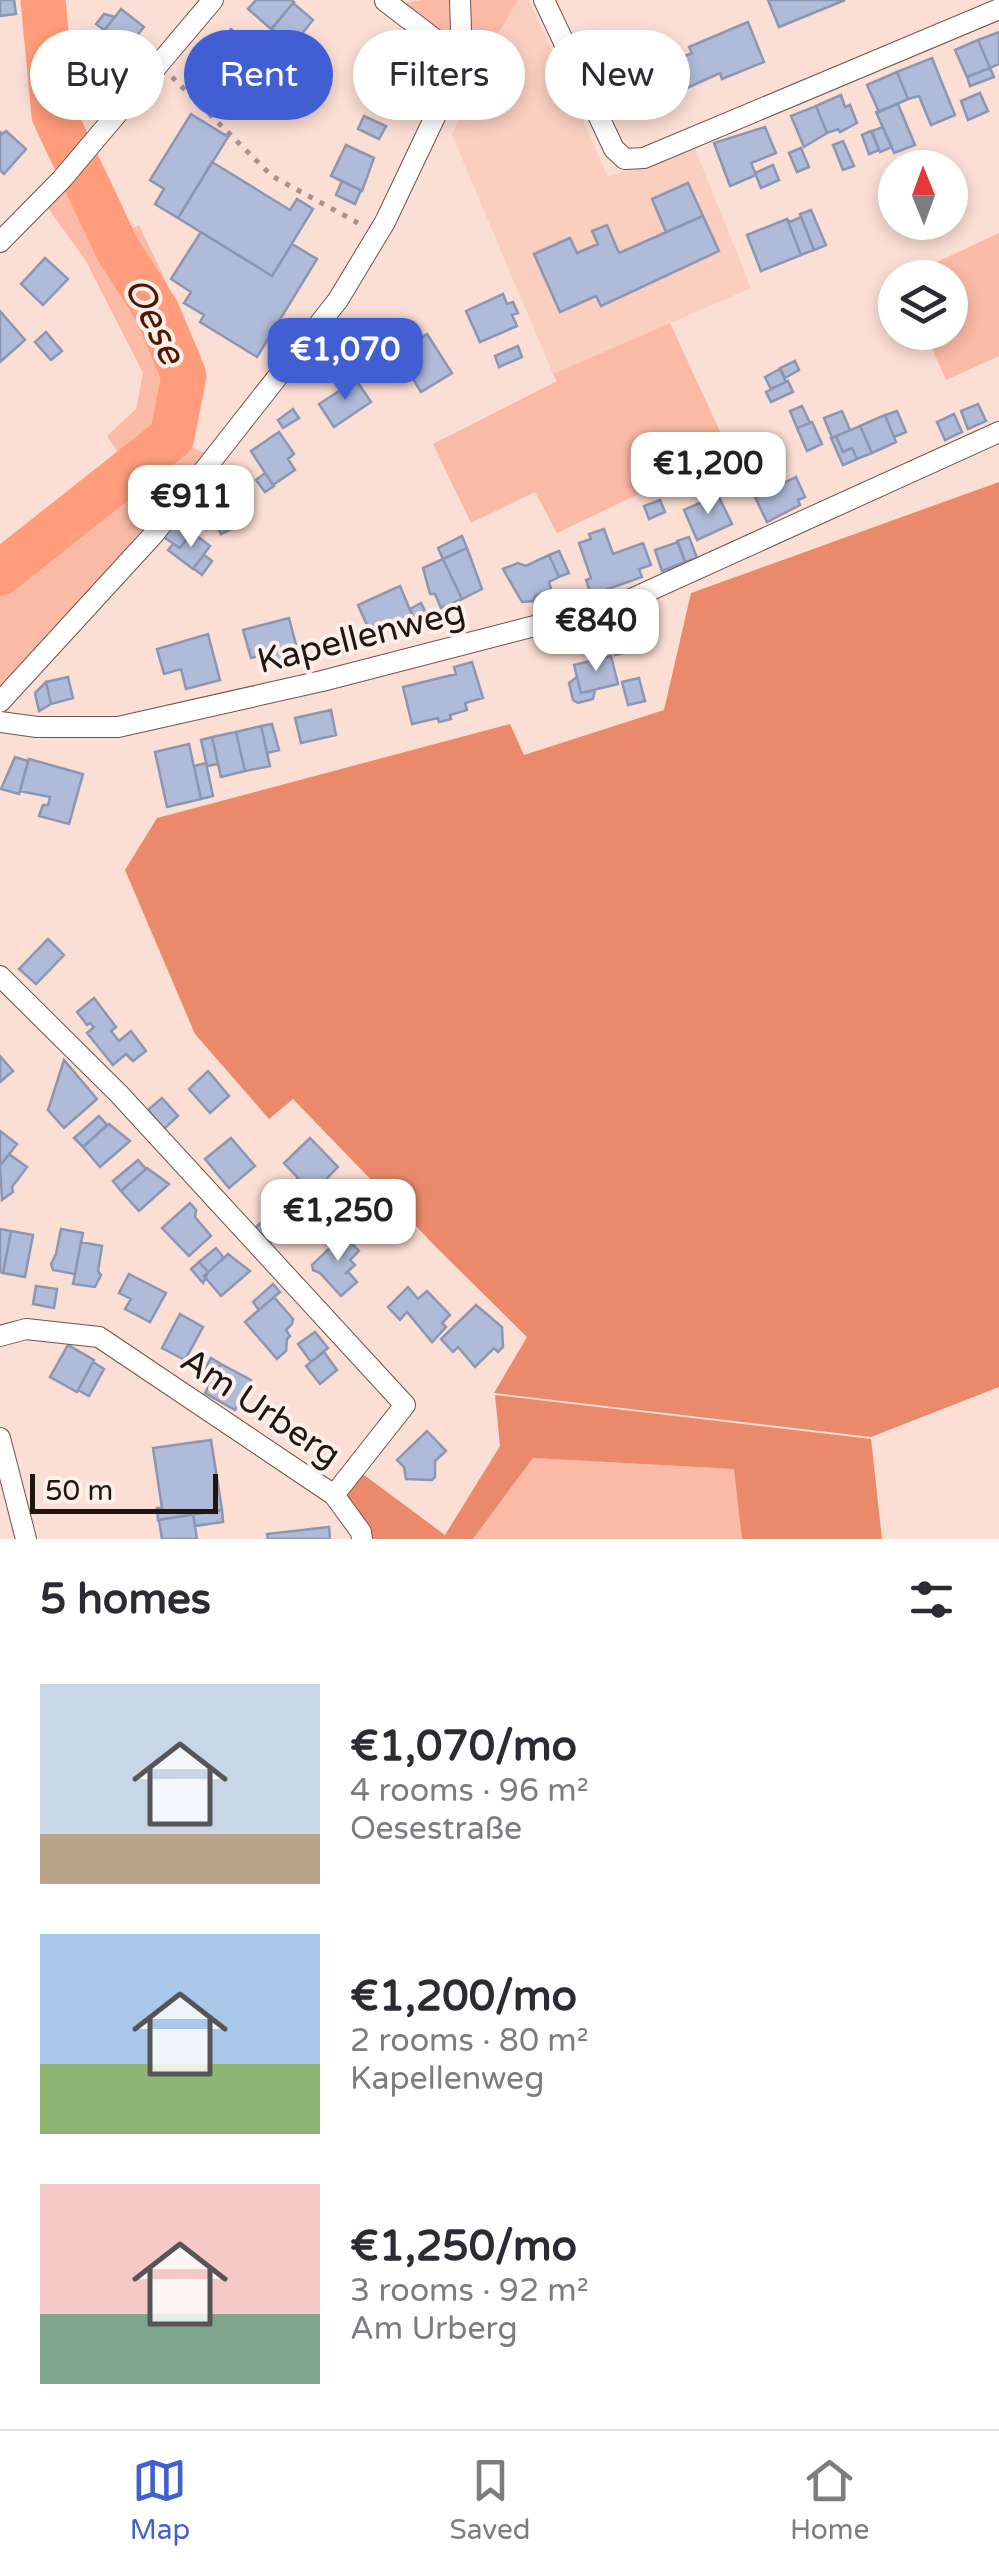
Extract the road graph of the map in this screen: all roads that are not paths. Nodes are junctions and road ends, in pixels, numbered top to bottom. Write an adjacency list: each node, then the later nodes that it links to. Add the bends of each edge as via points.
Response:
1 (213, 0): 9 (street)
2 (387, 0): 6 (street)
3 (460, 0): 7 (street)
4 (544, 0): 5 (street, via 624,159 644,158)
5 (999, 9)
6 (424, 30)
7 (461, 30)
8 (433, 120): 11 (street, via 338,300 154,534)
9 (0, 242)
10 (999, 432): 12 (street, Kapellenweg, via 620,604 118,728)
11 (0, 702)
12 (0, 722)
13 (0, 976): 16 (street, Am Urberg, via 119,1094 405,1404)
14 (0, 1336): 16 (street, Am Urberg, via 26,1330 98,1336)
15 (0, 1438): 17 (street)
16 (334, 1494): 18 (street)
17 (26, 1539)
18 (362, 1539)

